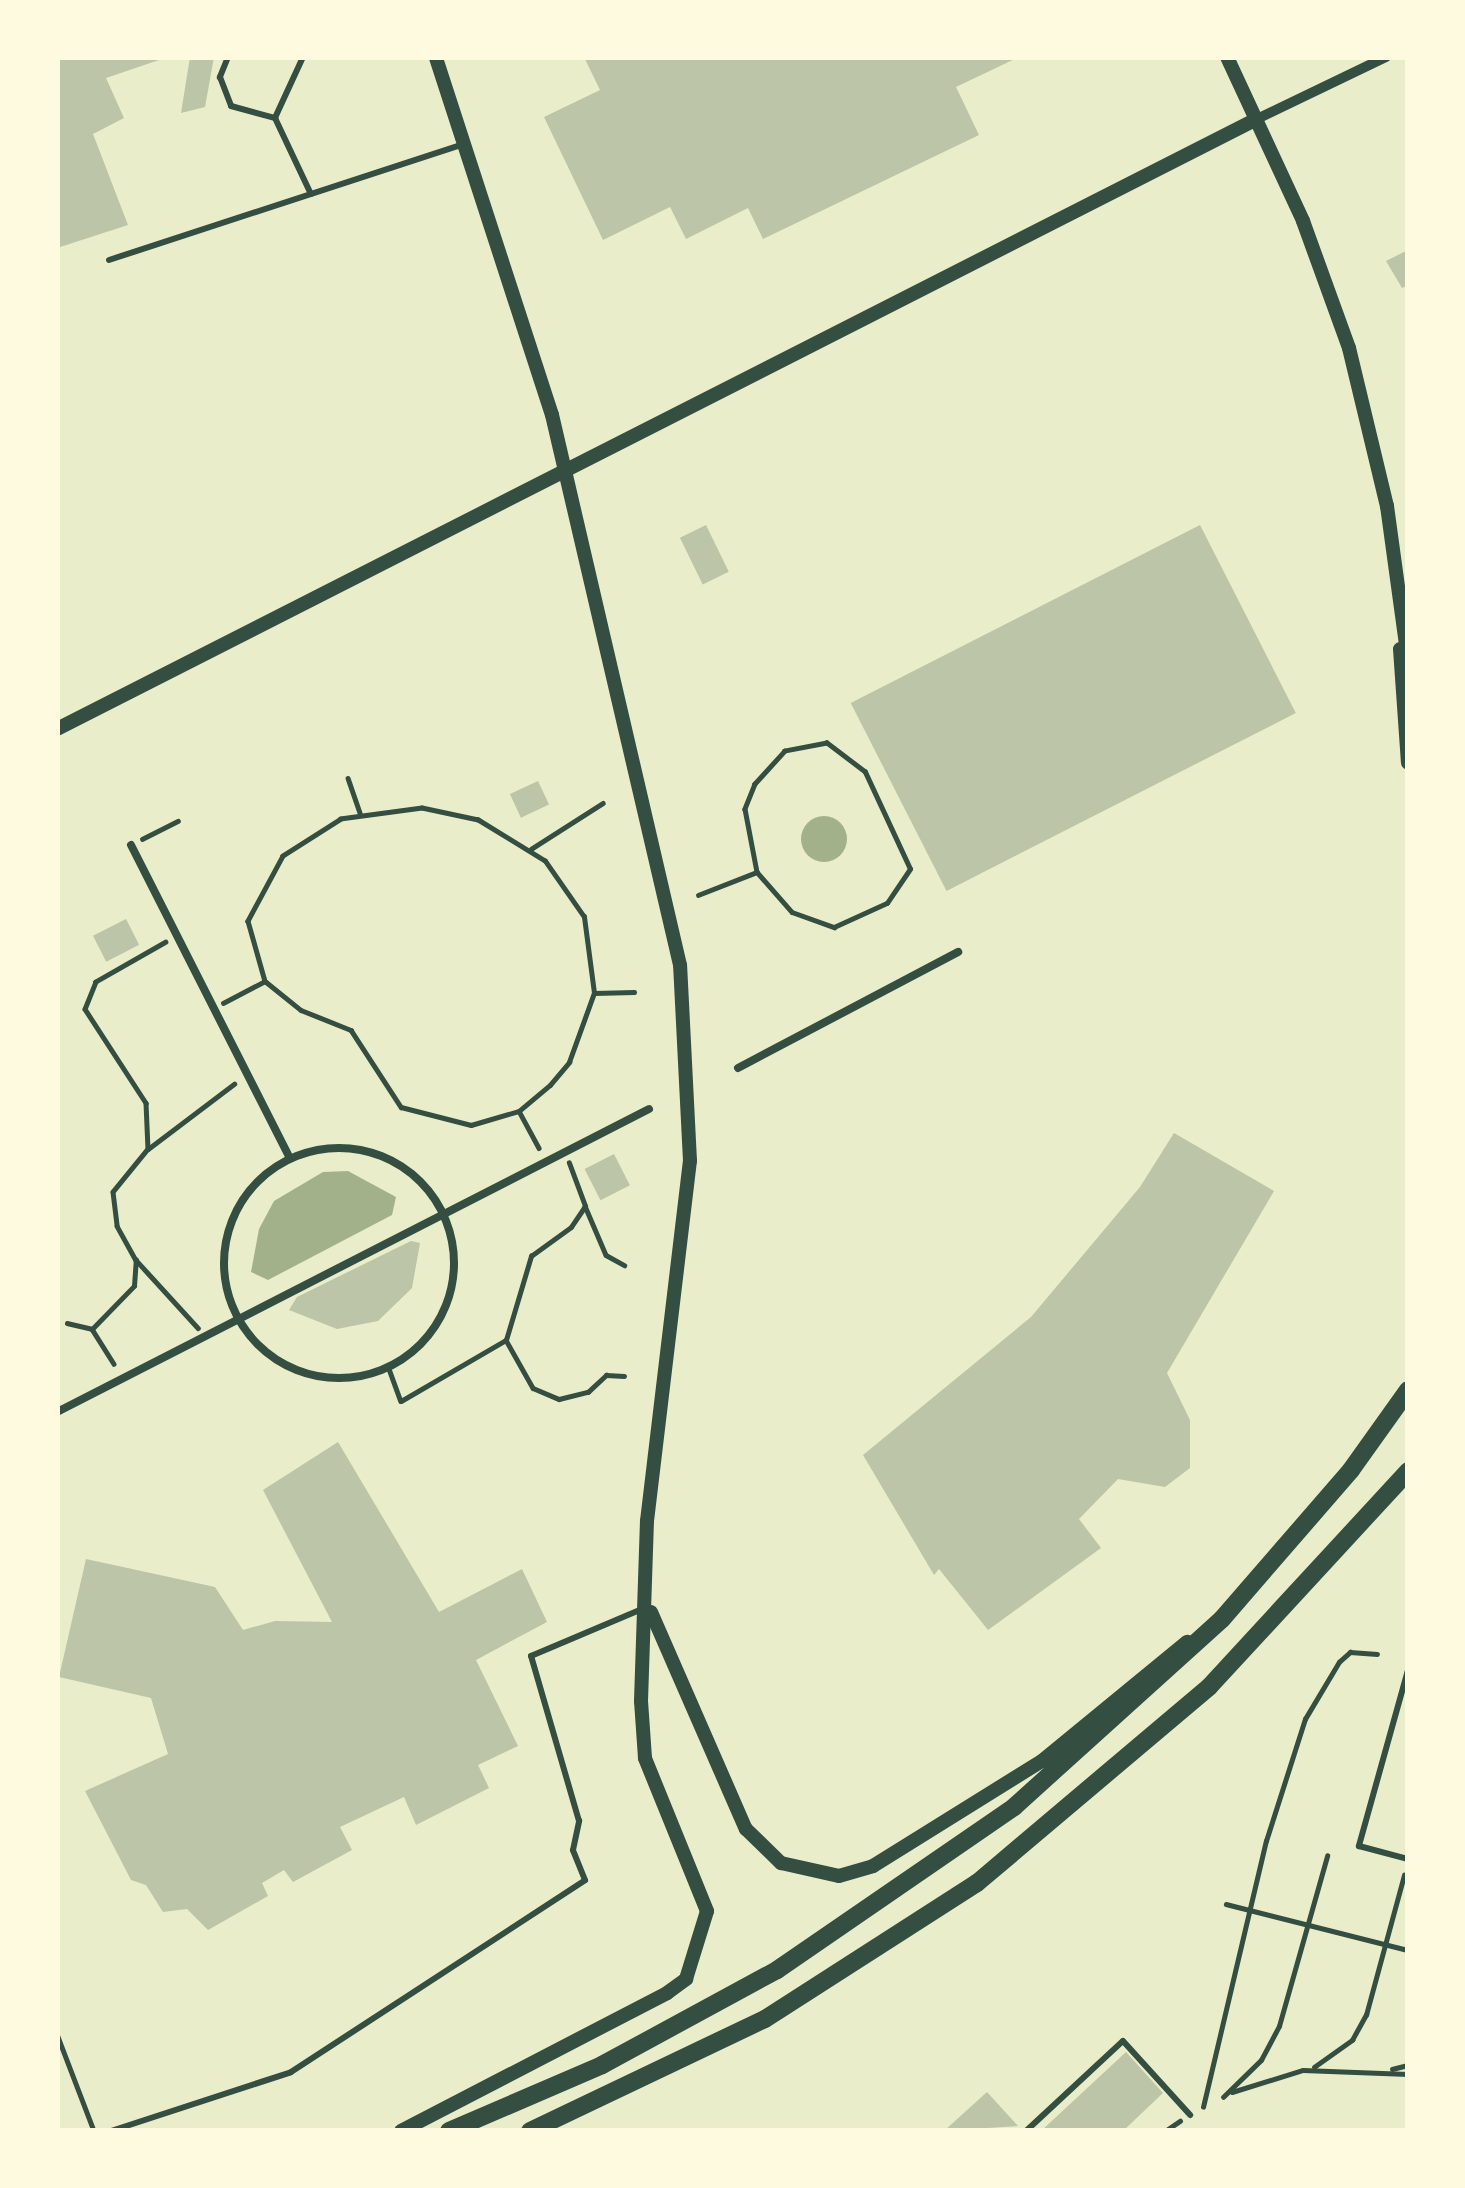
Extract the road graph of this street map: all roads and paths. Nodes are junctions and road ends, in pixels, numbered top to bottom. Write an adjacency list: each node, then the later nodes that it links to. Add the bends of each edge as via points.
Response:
1 (228, 57): 6 (lane, via 220,77 231,106)
2 (303, 57): 6 (lane)
3 (436, 57): 8 (street)
4 (1228, 57): 7 (street)
5 (1386, 57): 7 (street)
6 (275, 118): 9 (lane)
7 (1257, 118): 11 (street); 12 (street, via 1349,348)
8 (463, 144): 9 (lane); 11 (street)
9 (311, 194): 10 (lane)
10 (109, 260)
11 (563, 472): 15 (street); 54 (street, via 670,904 685,1011 690,1161 647,1521)
12 (1402, 566): 13 (street)
13 (1400, 620): 14 (street); 16 (street, via 1399,720)
14 (1408, 659)
15 (57, 729)
16 (1408, 764)
17 (348, 778): 19 (path)
18 (603, 803): 22 (path)
19 (360, 813): 22 (path, via 450,811); 27 (path, via 302,840 268,876 248,921)
20 (178, 821): 21 (path)
21 (131, 845): 25 (street)
22 (531, 848): 29 (path, via 584,917)
23 (758, 872): 23 (path, via 793,912 834,927 887,903 910,869 865,772 827,743 785,751 755,784 745,809); 24 (path)
24 (698, 895)
25 (177, 937): 30 (street); 35 (path, via 106,974 85,1009 143,1090)
26 (958, 952): 31 (street)
27 (265, 981): 30 (path); 34 (path, via 301,1010 351,1030 387,1095 413,1113 471,1125)
28 (634, 992): 29 (path)
29 (594, 994): 34 (path, via 568,1062)
30 (213, 1008): 32 (street)
31 (738, 1067)
32 (247, 1076): 35 (path); 37 (street)
33 (649, 1109): 36 (street)
34 (519, 1111): 38 (path)
35 (148, 1149): 41 (path, via 113,1192 117,1226)
36 (564, 1152): 38 (street); 39 (path)
37 (290, 1158): 40 (street, via 316,1150 377,1154 421,1182); 43 (street, via 245,1194 232,1216 226,1291)
38 (545, 1161): 40 (street)
39 (585, 1205): 42 (path, via 606,1255); 47 (path, via 571,1227 531,1256)
40 (444, 1212): 43 (street); 48 (street, via 454,1243 448,1302 423,1339)
41 (136, 1260): 45 (path, via 134,1286); 46 (path, via 187,1308)
42 (624, 1265)
43 (236, 1318): 46 (street); 48 (street, via 278,1361 301,1372 330,1378)
44 (67, 1323): 45 (path)
45 (92, 1330): 50 (path)
46 (203, 1338): 50 (street)
47 (506, 1340): 48 (path, via 401,1401); 49 (path, via 533,1388 560,1399 588,1392 606,1375)
48 (388, 1366)
49 (624, 1376)
50 (124, 1379): 52 (street)
51 (1408, 1390): 55 (highway, via 1352,1470)
52 (57, 1412)
53 (1408, 1471): 78 (highway, via 1209,1688 977,1882 765,2019)
54 (650, 1607): 55 (street, via 746,1829 781,1863 838,1876 873,1866 1042,1762); 75 (lane, via 531,1657 579,1821 572,1850 585,1880 291,2072); 76 (street, via 645,1758 703,1892 704,1932 692,1968 667,1994)
55 (1222, 1619): 77 (highway, via 1097,1740 909,1884 698,2015)
56 (1377, 1654): 62 (path, via 1350,1652 1305,1719)
57 (1408, 1668): 59 (lane, via 1359,1846)
58 (1327, 1856): 63 (path)
59 (1408, 1859)
60 (1404, 1875): 64 (path)
61 (1226, 1904): 62 (path)
62 (1249, 1910): 63 (path); 72 (path)
63 (1309, 1924): 64 (path); 71 (path, via 1274,2038)
64 (1385, 1944): 65 (path); 68 (path, via 1352,2040)
65 (1408, 1950)
66 (57, 2034): 74 (path)
67 (1408, 2065): 69 (path)
68 (1303, 2070): 69 (path); 71 (path)
69 (1387, 2070): 70 (path)
70 (1408, 2074)
71 (1223, 2097): 72 (path)
72 (1203, 2107): 73 (path)
73 (1190, 2115): 79 (lane, via 1124,2041); 80 (path)
74 (94, 2131)
75 (111, 2131)
76 (401, 2131)
77 (449, 2131)
78 (530, 2131)
79 (1026, 2131)
80 (1165, 2131)

